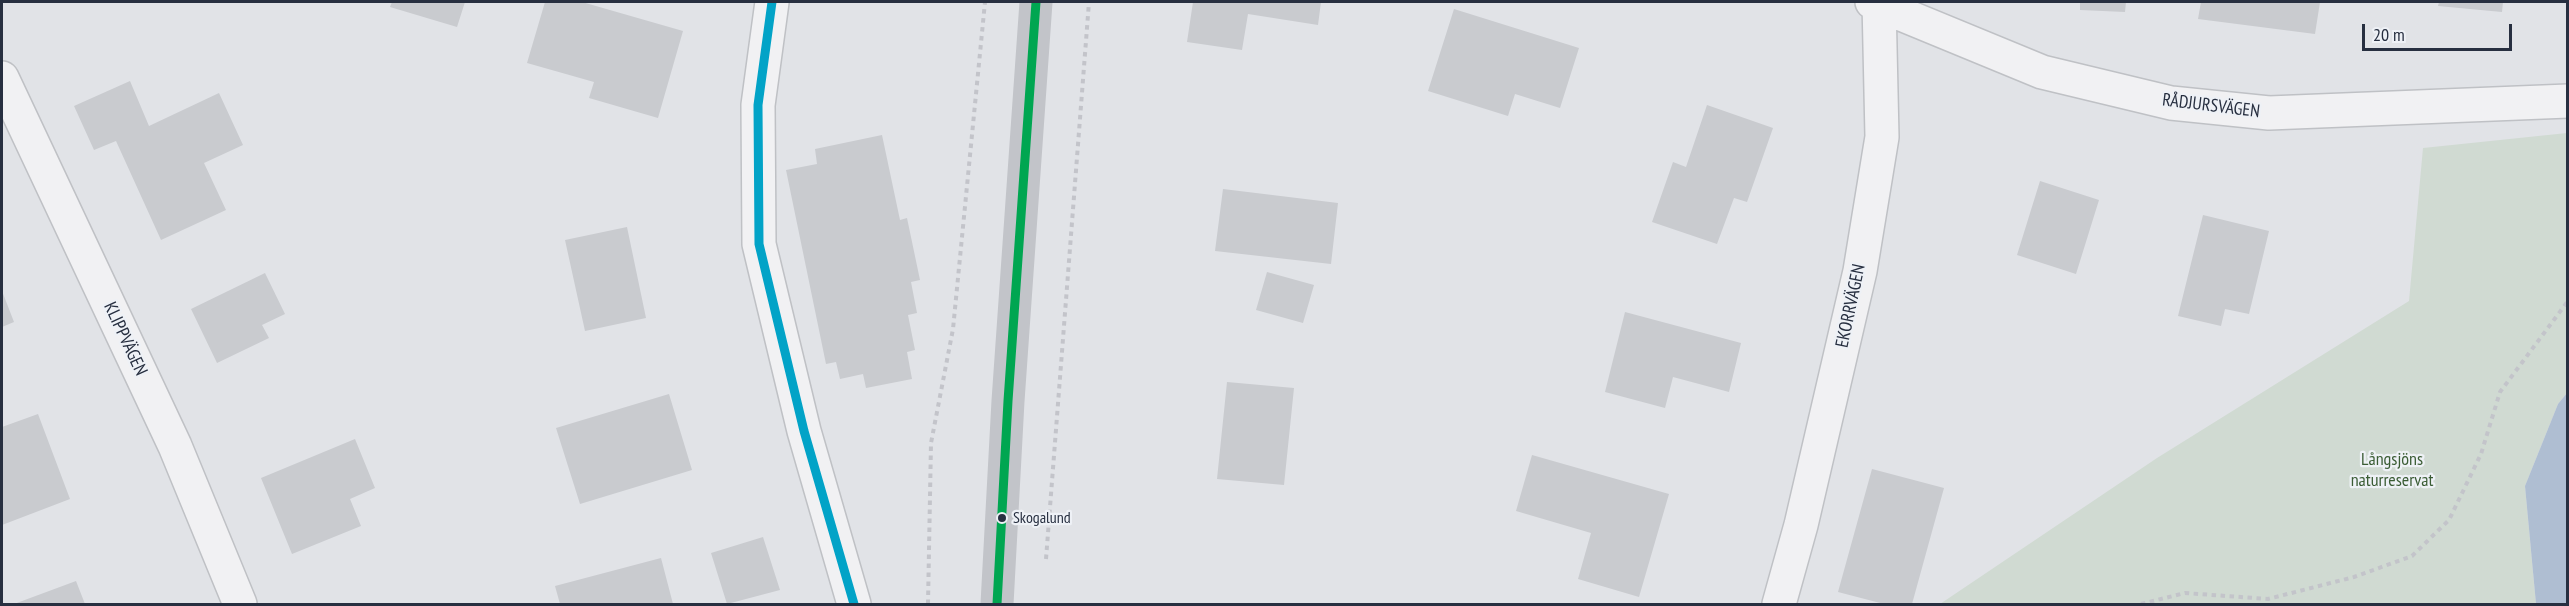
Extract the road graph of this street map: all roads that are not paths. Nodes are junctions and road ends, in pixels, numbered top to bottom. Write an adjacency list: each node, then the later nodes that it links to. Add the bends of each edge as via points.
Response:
1 (772, 2): 7 (street, via 758,105 759,244 804,431)
2 (1036, 2): 8 (main road)
3 (1877, 2): 5 (street, RÅDJURSVÄGEN, via 2042,72 2171,103 2269,113); 9 (street, EKORRVÄGEN, via 1882,138 1860,271 1802,525)
4 (2, 78): 6 (street, KLIPPVÄGEN, via 175,446)
5 (2568, 101)
6 (240, 604)
7 (854, 604)
8 (997, 604)
9 (1779, 604)

